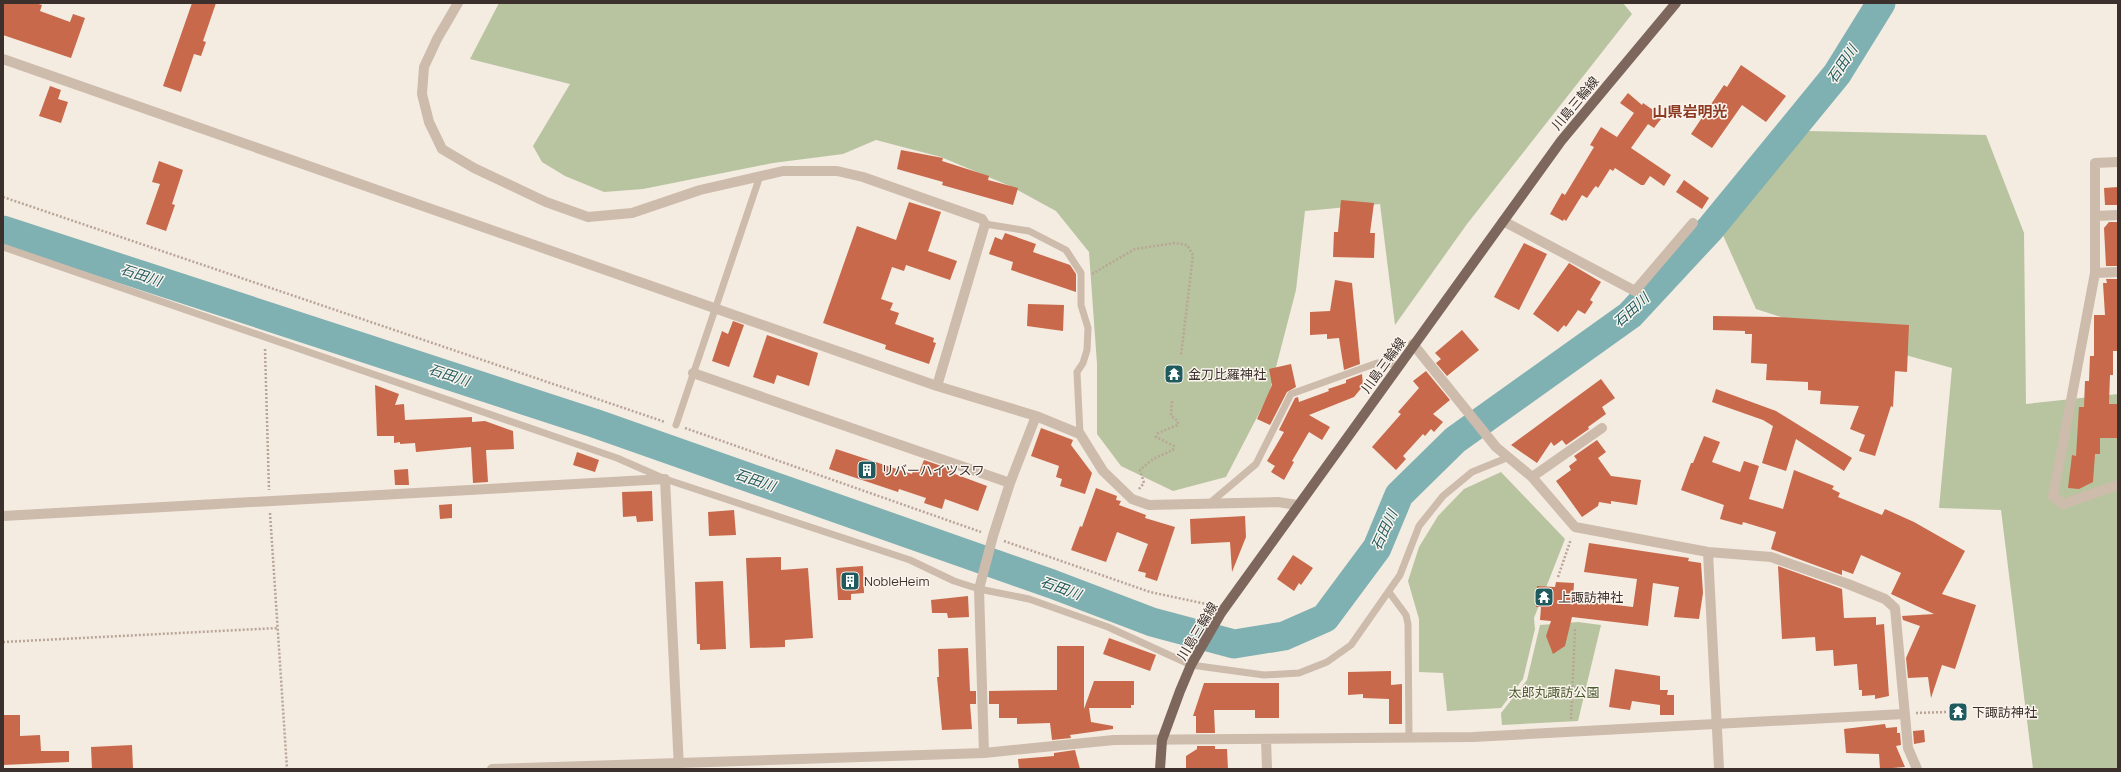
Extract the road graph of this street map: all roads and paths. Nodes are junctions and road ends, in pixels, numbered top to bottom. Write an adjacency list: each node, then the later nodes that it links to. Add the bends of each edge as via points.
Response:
1 (458, 3): 5 (street, via 424,67 422,94 428,122 442,149 474,168 546,202 588,217 632,213 700,190)
2 (1676, 3): 9 (main road, 川島三輪線, via 1561,141)
3 (3, 60): 16 (street)
4 (2118, 162): 8 (street, via 2095,163)
5 (760, 176): 11 (street, via 783,171 837,171 863,177 982,220); 16 (lane)
6 (3, 196): 25 (path)
7 (2118, 215): 8 (street)
8 (2096, 216): 14 (street)
9 (1503, 221): 10 (street, via 1635,291); 18 (main road, 川島三輪線)
10 (1693, 223)
11 (986, 224): 15 (lane, via 1029,231 1066,250 1081,273); 22 (street)
12 (3, 247): 17 (lane)
13 (2118, 272): 14 (street)
14 (2096, 273): 32 (street, via 2053,496 2063,504)
15 (1081, 280): 19 (path, via 1135,249 1175,243 1188,245 1193,255); 27 (lane, via 1081,305 1088,328 1088,350 1077,372)
16 (716, 309): 21 (lane); 22 (street)
17 (264, 336): 30 (lane, via 617,458); 34 (path)
18 (1413, 344): 20 (main road, 川島三輪線); 28 (street, via 1473,420 1496,447)
19 (1181, 355)
20 (1399, 365): 35 (lane, via 1377,364 1291,394 1256,464); 36 (main road, 川島三輪線)
21 (693, 374): 25 (lane); 31 (street)
22 (937, 386): 24 (street)
23 (1172, 401): 33 (path, via 1171,416 1178,421 1178,425 1158,433 1156,437 1174,446 1173,450 1153,459 1140,470 1144,483)
24 (1036, 416): 27 (street); 31 (street)
25 (676, 425): 39 (path)
26 (1602, 428): 29 (street)
27 (1080, 434): 33 (street, via 1103,471)
28 (1509, 457): 29 (street); 43 (lane, via 1472,472 1443,496 1419,526 1400,576)
29 (1532, 477): 38 (street)
30 (665, 479): 34 (street); 42 (lane, via 910,560 954,581); 57 (street)
31 (1010, 483): 39 (street)
32 (2118, 486)
33 (1132, 499): 35 (street, via 1149,505)
34 (269, 500): 37 (street); 45 (path)
35 (1210, 503): 36 (street, via 1278,502)
36 (1297, 505): 44 (main road, 川島三輪線)
37 (3, 516)
38 (1575, 527): 40 (street); 41 (path)
39 (992, 538): 42 (street); 44 (path, via 1150,592)
40 (1708, 552): 50 (street, via 1771,557 1885,599 1895,608); 51 (street)
41 (1558, 577)
42 (979, 589): 48 (lane, via 1029,598); 56 (street)
43 (1389, 592): 48 (lane, via 1351,645 1327,662 1299,672 1264,675); 53 (lane, via 1406,614 1408,624)
44 (1223, 611): 48 (main road, 川島三輪線)
45 (278, 628): 47 (path); 58 (path)
46 (1575, 629): 52 (path)
47 (3, 642)
48 (1193, 660): 55 (main road, 川島三輪線)
49 (1946, 712): 50 (path)
50 (1904, 714): 51 (street); 63 (street, via 1908,748)
51 (1716, 724): 52 (street); 62 (street)
52 (1570, 732): 53 (street)
53 (1409, 738): 54 (street)
54 (1266, 739): 55 (street); 61 (street)
55 (1162, 740): 56 (street, via 1114,740); 60 (main road, 川島三輪線)
56 (984, 752): 57 (street)
57 (679, 765): 59 (street)
58 (287, 769)
59 (492, 769)
60 (1160, 769)
61 (1267, 769)
62 (1719, 769)
63 (1917, 769)

